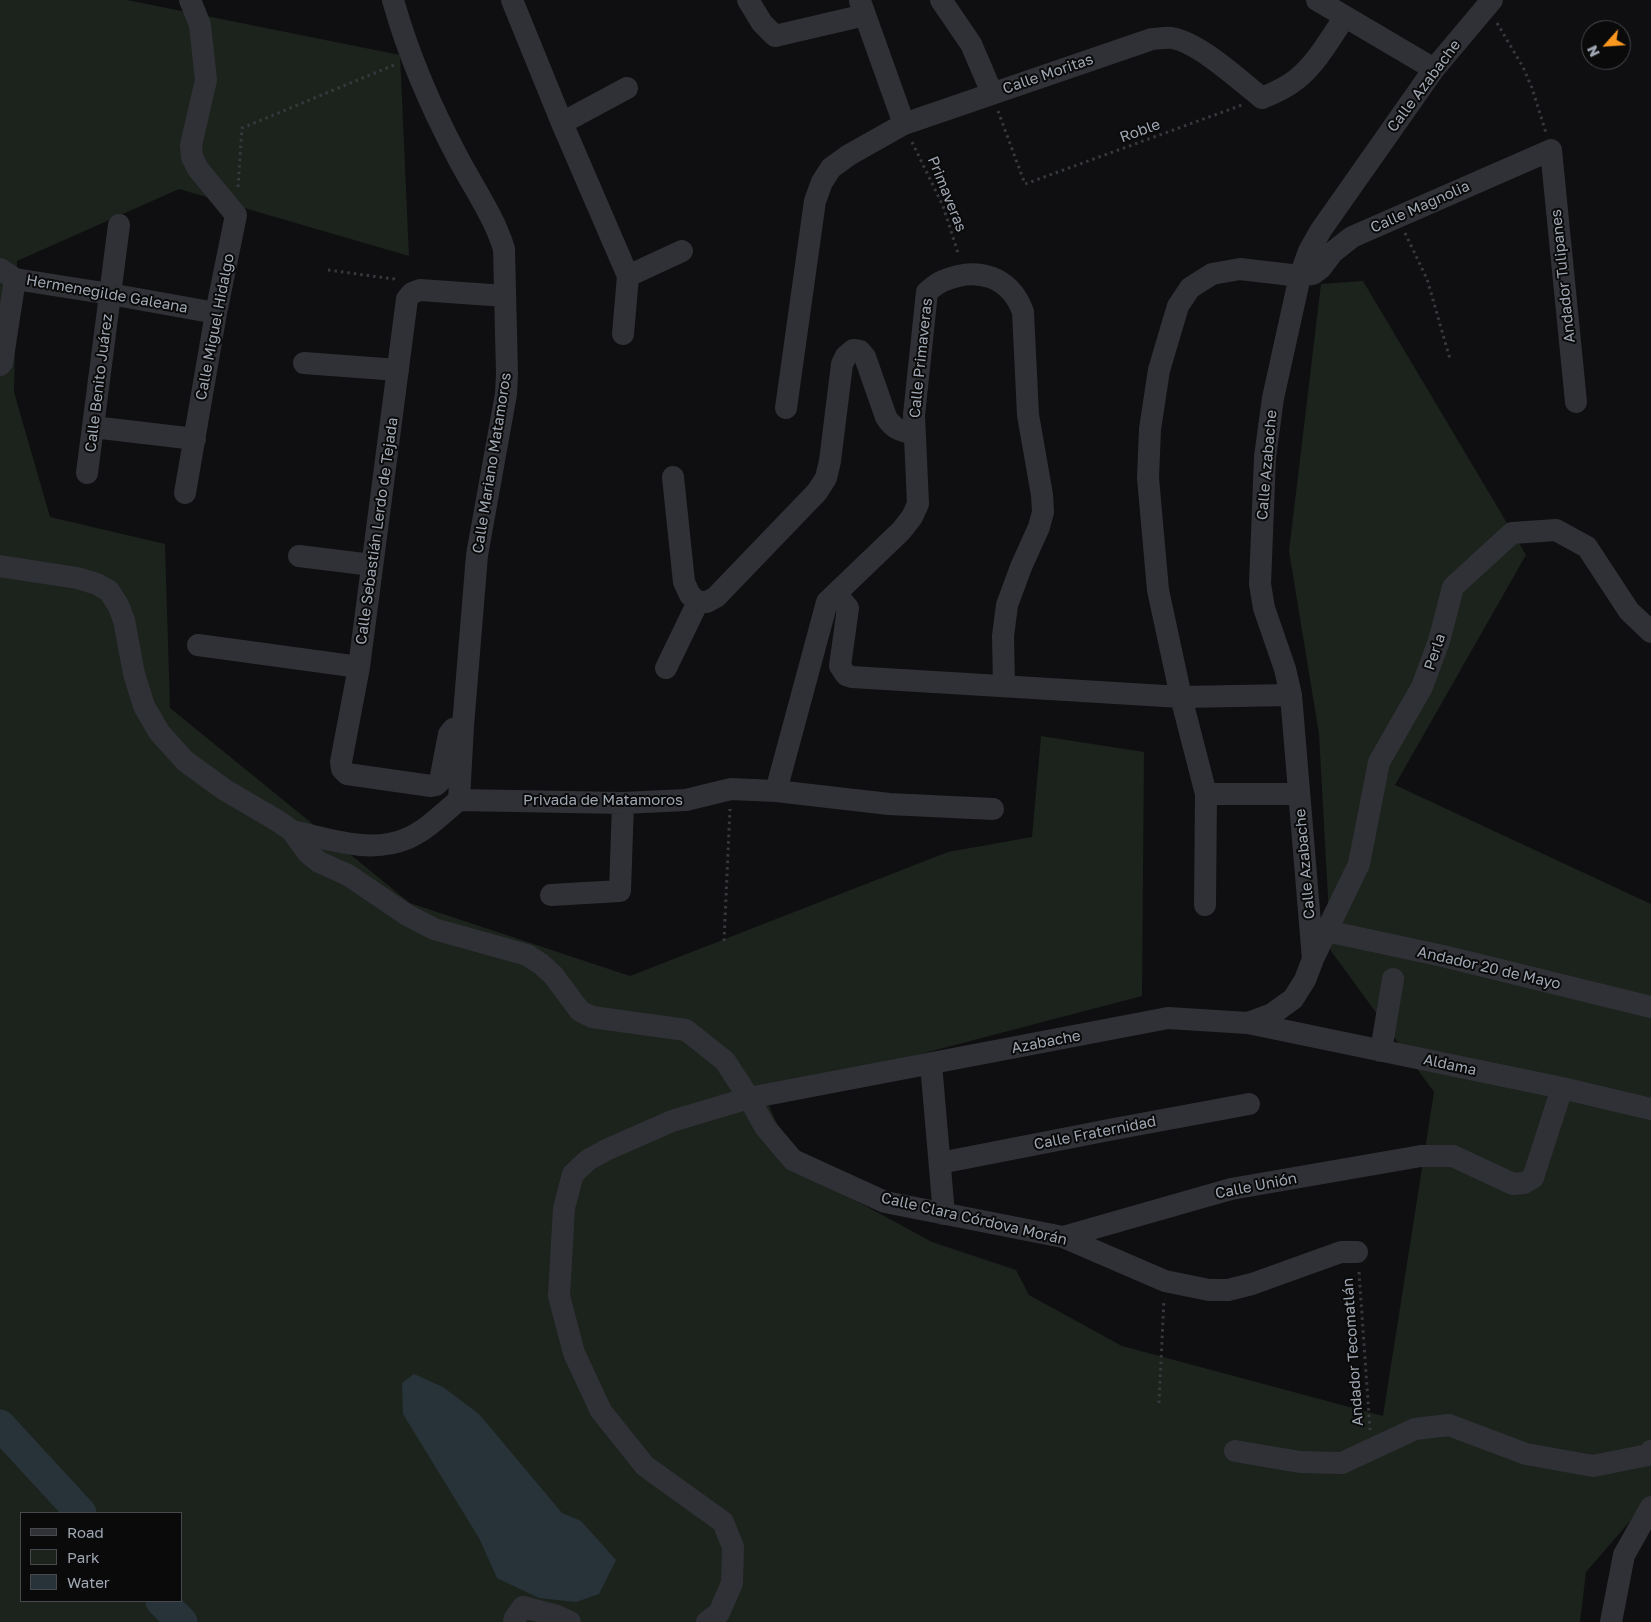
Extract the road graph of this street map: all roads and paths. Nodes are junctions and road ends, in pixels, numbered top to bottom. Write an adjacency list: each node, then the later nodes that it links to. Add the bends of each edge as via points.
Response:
1 (190, 0): 19 (street, via 200,25 206,80 191,145 192,157)
2 (393, 0): 11 (street, Calle Mariano Matamoros)
3 (512, 0): 16 (street)
4 (748, 0): 8 (street, via 762,23 775,36)
5 (941, 0): 14 (street, via 971,44)
6 (1492, 0): 12 (street, Calle Azabache)
7 (1321, 1): 9 (street)
8 (863, 7): 17 (street)
9 (1345, 17): 12 (street); 15 (street, via 1297,79)
10 (1497, 23): 18 (path, via 1532,88)
11 (413, 57): 19 (path, via 242,128); 30 (street, Calle Mariano Matamoros, via 436,113 499,234 504,249)
12 (1434, 69): 27 (street, Calle Azabache, via 1321,230)
13 (627, 88): 16 (street)
14 (992, 93): 15 (street, Calle Moritas, via 1152,39 1172,38 1204,52); 15 (path, Roble, via 1025,184); 17 (street, Calle Moritas)
15 (1262, 98)
16 (562, 123): 26 (street)
17 (904, 124): 25 (path, Primaveras, via 943,206); 38 (street, Calle Moritas, via 849,155 831,168 822,182 816,201)
18 (1551, 150): 20 (street, Calle Magnolia); 37 (street, Andador Tulipanes)
19 (236, 216): 31 (street, Calle Miguel Hidalgo)
20 (1397, 217): 27 (street, Calle Magnolia, via 1352,237 1313,274); 33 (path, via 1427,279)
21 (119, 226): 29 (street, Calle Benito Juárez)
22 (682, 251): 26 (street)
23 (328, 270): 28 (path, via 394,280)
24 (8, 274): 29 (street, Hermenegilde Galeana); 35 (street)
25 (964, 274): 40 (street, Calle Primaveras, via 941,281 927,292); 54 (street, Calle Primaveras, via 987,276 1008,286 1023,312 1028,415 1042,495 1039,527 1007,605 1003,636)
26 (628, 276): 32 (street)
27 (1300, 276): 55 (street, Calle Azabache, via 1273,398 1265,457 1260,584 1264,608); 56 (street, via 1240,269 1212,274 1190,288 1178,306 1159,370 1150,429 1148,478 1158,590)
28 (412, 293): 30 (street, via 420,290); 36 (street, Calle Sebastián Lerdo de Tejada, via 407,299)
29 (110, 294): 31 (street, Hermenegilde Galeana); 39 (street, Calle Benito Juárez)
30 (506, 296): 57 (street, Calle Mariano Matamoros, via 506,394 477,555)
31 (216, 313): 41 (street, Calle Miguel Hidalgo)
32 (623, 334)
33 (1450, 359)
34 (304, 363): 36 (street)
35 (0, 365)
36 (398, 370): 46 (street, Calle Sebastián Lerdo de Tejada)
37 (1576, 402)
38 (786, 408)
39 (93, 427): 41 (street); 42 (street, Calle Benito Juárez)
40 (914, 434): 48 (street, Calle Primaveras, via 918,504 912,517); 49 (street, via 891,425 865,357 860,351 853,350 842,364 826,478 817,492 716,597)
41 (194, 439): 44 (street, Calle Miguel Hidalgo)
42 (87, 473)
43 (673, 477): 49 (street, via 684,582 690,595)
44 (185, 494)
45 (300, 556): 46 (street)
46 (372, 565): 52 (street, Calle Sebastián Lerdo de Tejada)
47 (0, 566): 65 (street, via 77,578 109,591 124,620 144,706 159,732 193,767)
48 (834, 596): 54 (street, via 848,608 840,666 846,675); 59 (street, Calle Primaveras, via 827,602)
49 (698, 602): 53 (street)
50 (1651, 632): 68 (street, Perla, via 1628,611 1588,547 1556,530 1512,533 1453,586 1439,641 1422,687 1379,762 1359,864)
51 (198, 644): 52 (street)
52 (358, 667): 57 (street, Calle Sebastián Lerdo de Tejada, via 341,762 347,774 436,785 440,781 449,734)
53 (666, 668)
54 (1004, 685): 56 (street)
55 (1291, 695): 56 (street); 61 (street, Calle Azabache)
56 (1181, 697): 60 (street)
57 (463, 726): 62 (street, Calle Mariano Matamoros)
58 (731, 789): 59 (street, Privada de Matamoros); 63 (street, Privada de Matamoros, via 686,800); 69 (path)
59 (776, 790): 64 (street, Privada de Matamoros, via 889,804)
60 (1206, 794): 61 (street); 67 (street)
61 (1299, 794): 70 (street, Calle Azabache)
62 (459, 800): 63 (street, Privada de Matamoros); 65 (street, via 407,839 389,845 339,842)
63 (622, 802): 66 (street, via 620,891)
64 (993, 809)
65 (292, 831): 77 (street, via 308,854 348,875 407,915 434,929 527,955 553,975 580,1011 592,1017 686,1030 725,1061)
66 (551, 895)
67 (1205, 905)
68 (1326, 932): 70 (street, Perla); 72 (street, Andador 20 de Mayo, via 1443,956)
69 (724, 941)
70 (1313, 959): 73 (street, Azabache, via 1293,999 1272,1014)
71 (1393, 979): 74 (street)
72 (1651, 1007)
73 (1248, 1023): 74 (street, Aldama); 75 (street, Azabache, via 1168,1018)
74 (1381, 1050): 76 (street, Aldama)
75 (931, 1064): 77 (street, Azabache); 80 (street)
76 (1562, 1088): 79 (street, Aldama); 82 (street, Calle Unión, via 1533,1178 1524,1183 1513,1184 1453,1156 1421,1156 1231,1189)
77 (749, 1098): 81 (street, Calle Clara Córdova Morán, via 764,1127 793,1160 885,1202); 92 (street, Azabache, via 672,1121 588,1160 573,1174 564,1208 559,1296 574,1353 601,1411 645,1466 723,1522 733,1547 732,1583 719,1613)
78 (1249, 1104): 80 (street, Calle Fraternidad)
79 (1651, 1109)
80 (940, 1164): 81 (street)
81 (944, 1214): 82 (street, Calle Clara Córdova Morán)
82 (1063, 1237): 84 (street, Calle Clara Córdova Morán)
83 (1357, 1252): 84 (street, Calle Clara Córdova Morán, via 1341,1252 1228,1290 1209,1290); 86 (path, Andador Tecomatlán)
84 (1165, 1281): 85 (path)
85 (1159, 1403)
86 (1371, 1450): 87 (street, via 1342,1463 1300,1462); 88 (street, via 1414,1429 1449,1425 1526,1454 1593,1466 1648,1455)
87 (1235, 1451)
88 (1651, 1451)
89 (1651, 1507): 93 (street, via 1624,1555)
90 (514, 1622): 91 (street, via 523,1607)
91 (570, 1622)
92 (707, 1622)
93 (1611, 1622)

